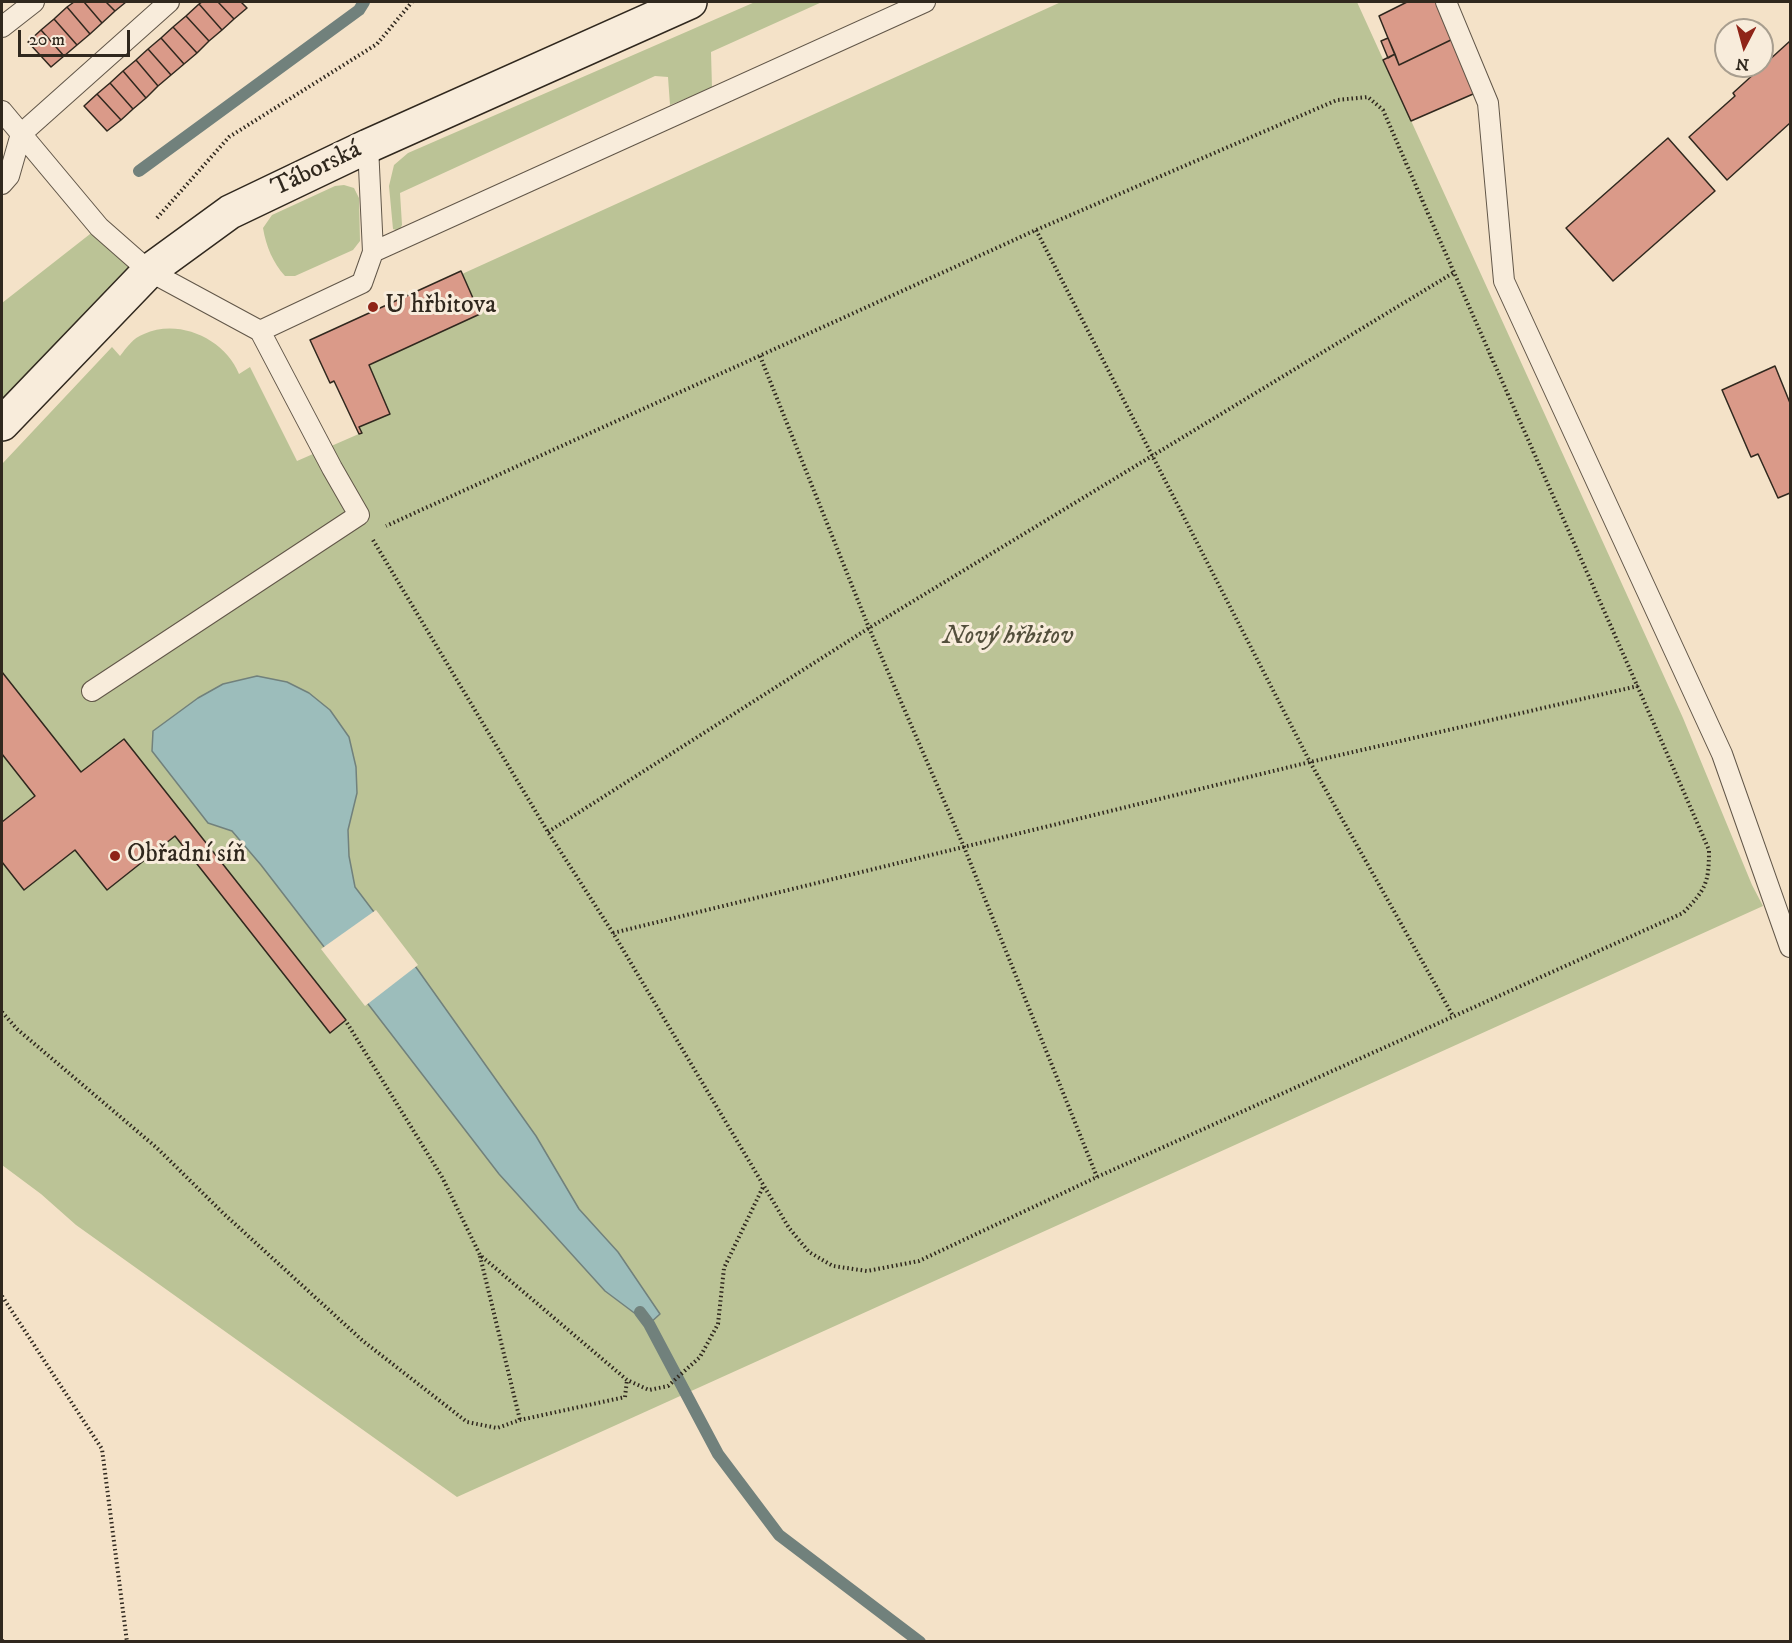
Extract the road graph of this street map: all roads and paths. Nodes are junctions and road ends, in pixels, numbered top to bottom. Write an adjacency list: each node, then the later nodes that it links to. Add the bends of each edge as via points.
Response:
1 (34, 2): 7 (lane)
2 (169, 2): 9 (lane)
3 (412, 2): 12 (path, via 377,45 229,136)
4 (690, 2): 10 (street, Táborská)
5 (925, 2): 14 (lane)
6 (1446, 2): 30 (lane, via 1488,103 1504,281 1722,754)
7 (2, 27)
8 (2, 111): 9 (lane)
9 (21, 134): 11 (lane, via 9,177); 15 (lane, via 99,227)
10 (368, 146): 14 (lane); 15 (street, Táborská, via 230,212)
11 (2, 184)
12 (150, 226)
13 (1036, 230): 16 (path, via 1337,100 1368,97 1383,110); 18 (path); 20 (path)
14 (373, 252): 17 (lane, via 362,283)
15 (149, 271): 17 (lane); 19 (street, Táborská)
16 (1453, 273): 20 (path); 24 (path)
17 (260, 331): 25 (lane, via 359,515)
18 (760, 356): 21 (path); 23 (path)
19 (2, 424)
20 (1153, 457): 23 (path); 26 (path)
21 (380, 529)
22 (369, 534): 27 (path)
23 (869, 628): 27 (path); 28 (path)
24 (1638, 686): 26 (path); 32 (path, via 1709,850 1709,877 1683,913)
25 (92, 692)
26 (1311, 762): 28 (path); 32 (path)
27 (548, 832): 29 (path)
28 (964, 847): 29 (path); 34 (path)
29 (613, 933): 35 (path)
30 (1791, 947)
31 (2, 1012): 39 (path, via 157,1149 372,1349 467,1422 496,1428)
32 (1453, 1016): 34 (path)
33 (347, 1023): 36 (path, via 442,1177)
34 (1096, 1177): 35 (path, via 919,1261 867,1271 833,1266 809,1252 789,1228)
35 (764, 1185): 38 (path, via 724,1268 718,1324 700,1357 668,1386 649,1390)
36 (480, 1255): 38 (path); 39 (path)
37 (2, 1296): 40 (path, via 102,1449)
38 (627, 1380): 39 (path, via 625,1397)
39 (520, 1420)
40 (127, 1641)

